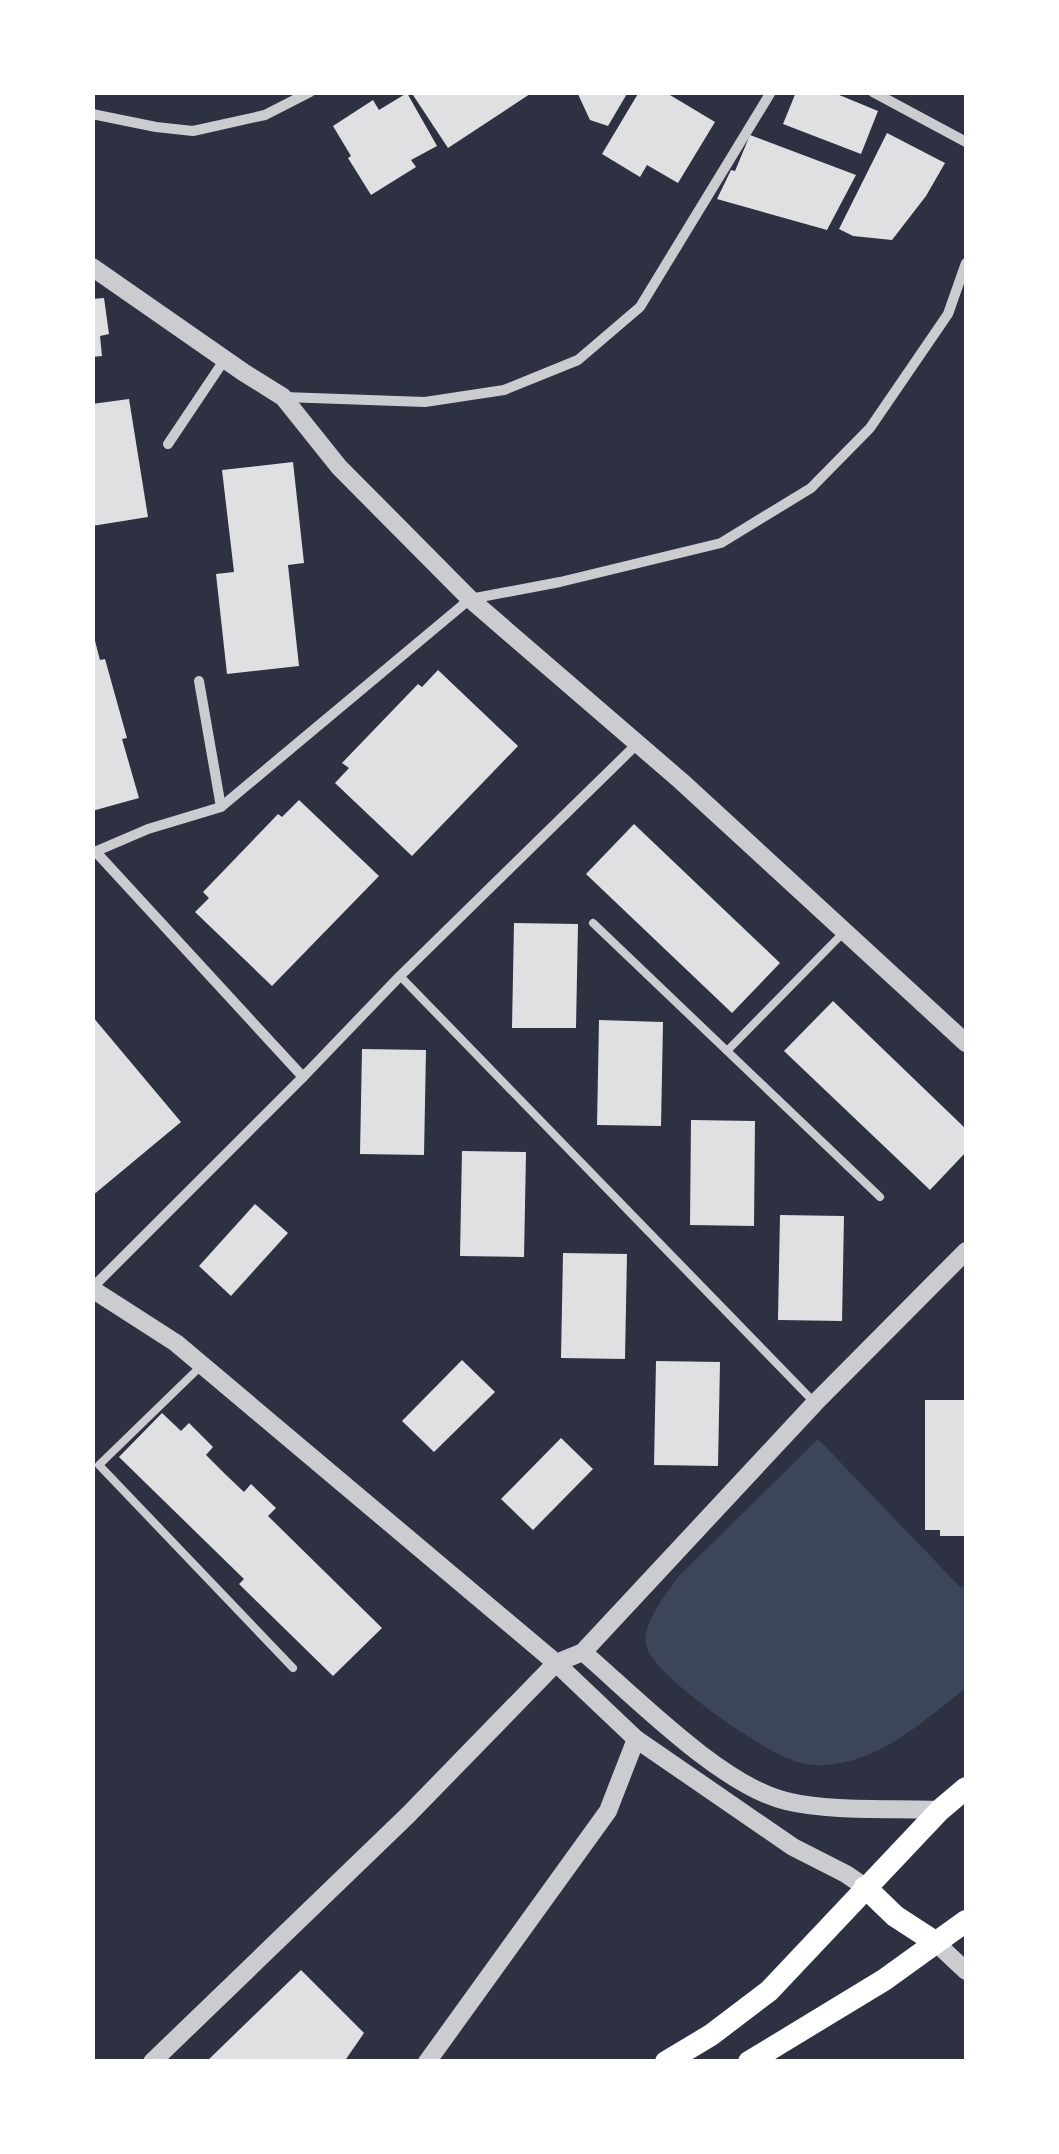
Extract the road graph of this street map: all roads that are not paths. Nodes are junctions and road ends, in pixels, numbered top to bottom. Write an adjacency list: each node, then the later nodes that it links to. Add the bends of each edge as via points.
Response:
1 (310, 92): 4 (street, via 265,114 193,131)
2 (771, 92): 9 (street, via 640,308 578,360 504,390 425,402)
3 (872, 92): 5 (street)
4 (92, 114)
5 (966, 142)
6 (966, 263): 11 (street, via 948,314 870,428 811,488 722,542)
7 (92, 267): 8 (street)
8 (225, 359): 9 (street); 10 (street)
9 (284, 397): 11 (street, via 339,467)
10 (168, 444)
11 (470, 599): 13 (street); 14 (street)
12 (199, 681): 14 (street)
13 (637, 744): 17 (street); 18 (street)
14 (221, 806): 15 (street)
15 (94, 852): 21 (street)
16 (593, 923): 20 (lane)
17 (845, 932): 19 (street); 20 (lane)
18 (400, 976): 21 (street); 26 (lane)
19 (966, 1043)
20 (728, 1051): 22 (lane)
21 (303, 1078): 24 (street)
22 (880, 1197)
23 (966, 1251): 26 (street)
24 (92, 1289): 25 (street)
25 (202, 1365): 28 (street); 29 (lane, via 100,1466)
26 (816, 1403): 27 (street)
27 (583, 1652): 28 (street); 32 (street, via 712,1762 754,1789 813,1805)
28 (556, 1663): 30 (street); 37 (street)
29 (294, 1668)
30 (636, 1739): 33 (street); 38 (street, via 608,1811)
31 (966, 1788): 32 (main road)
32 (940, 1810): 33 (main road)
33 (865, 1887): 35 (main road); 39 (main road, via 770,1992)
34 (966, 1921): 35 (main road)
35 (936, 1942): 36 (street); 40 (main road)
36 (966, 1971)
37 (152, 2062)
38 (427, 2062)
39 (666, 2062)
40 (749, 2062)

